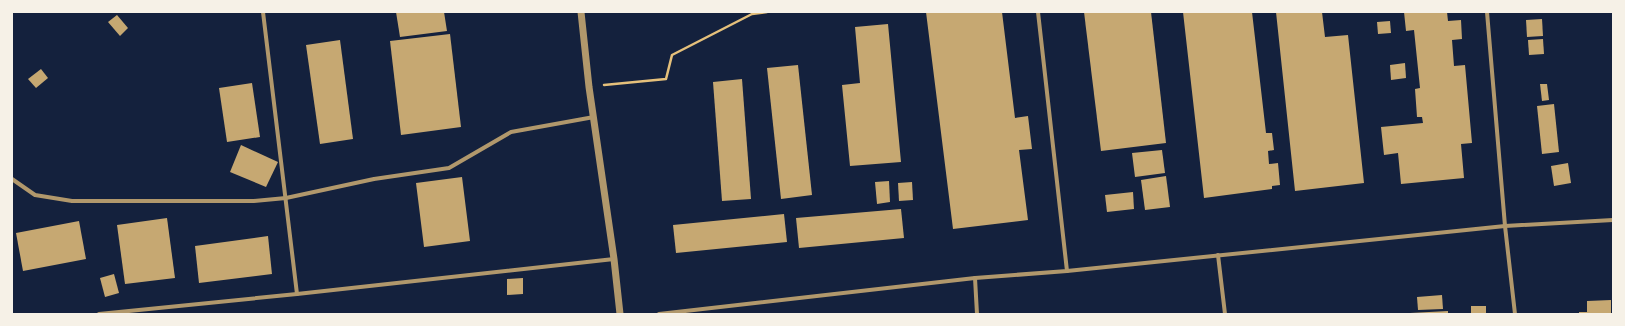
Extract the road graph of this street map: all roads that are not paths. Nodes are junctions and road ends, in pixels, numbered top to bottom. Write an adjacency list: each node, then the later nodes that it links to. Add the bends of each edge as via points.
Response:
1 (263, 12): 7 (street)
2 (581, 12): 5 (street)
3 (1038, 12): 12 (street)
4 (1487, 12): 9 (street)
5 (594, 118): 7 (street, via 510,132 449,168 374,179); 11 (street)
6 (12, 179): 7 (street, via 35,195 72,201 254,201)
7 (286, 198): 14 (street)
8 (1613, 220): 9 (street)
9 (1505, 226): 10 (street); 20 (street)
10 (1218, 255): 12 (street); 19 (street)
11 (614, 259): 14 (street); 16 (street)
12 (1067, 271): 13 (street)
13 (975, 278): 17 (street); 18 (street)
14 (297, 294): 15 (street)
15 (99, 314)
16 (620, 314)
17 (659, 314)
18 (977, 314)
19 (1225, 314)
20 (1515, 314)

